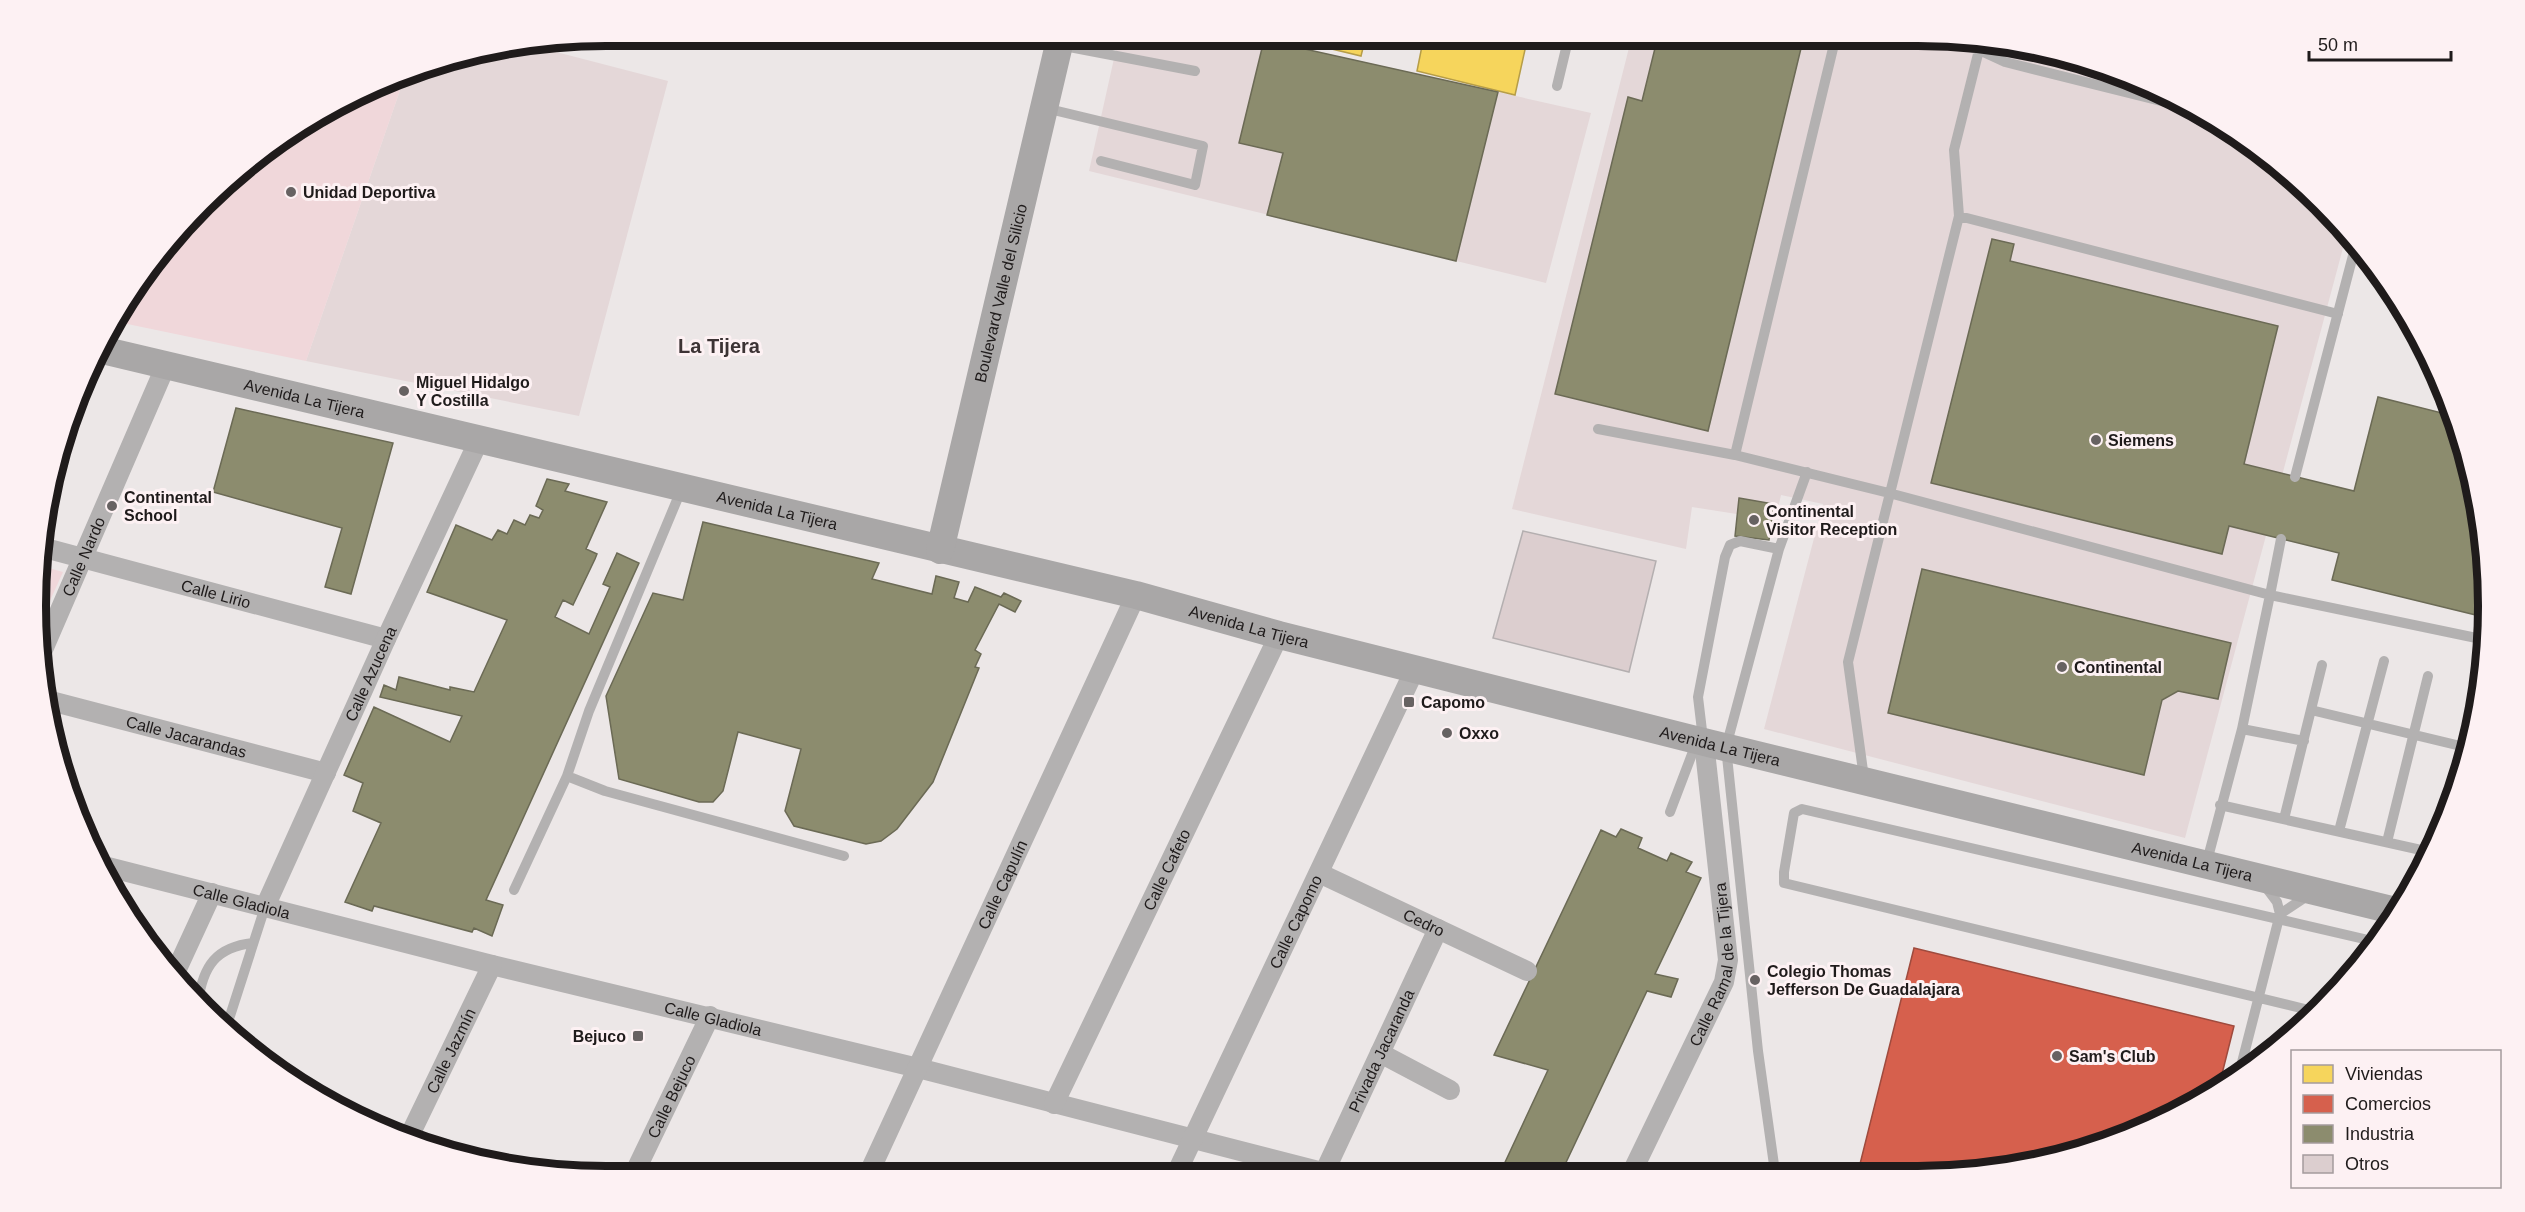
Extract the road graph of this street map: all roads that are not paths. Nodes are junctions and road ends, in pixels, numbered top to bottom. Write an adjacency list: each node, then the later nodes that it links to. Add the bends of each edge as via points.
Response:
1 (1059, 46): 10 (main road, Boulevard Valle del Silicio)
2 (1086, 46): 7 (lane)
3 (1567, 46): 8 (lane)
4 (1834, 46): 19 (lane)
5 (1979, 50): 12 (lane, via 1954,150)
6 (1987, 51): 9 (lane, via 2005,62)
7 (1196, 71)
8 (1557, 86)
9 (2162, 102)
10 (1044, 108): 11 (lane, via 1203,146 1195,185); 27 (main road, Boulevard Valle del Silicio)
11 (1101, 161)
12 (1959, 216): 14 (lane); 23 (lane)
13 (2354, 254): 14 (lane)
14 (2338, 314): 21 (lane)
15 (108, 351): 16 (main road, Avenida La Tijera)
16 (166, 365): 18 (main road, Avenida La Tijera); 28 (street, Calle Nardo)
17 (1598, 429): 19 (lane)
18 (479, 440): 22 (main road, Avenida La Tijera); 34 (street, Calle Azucena)
19 (1735, 455): 20 (lane)
20 (1807, 472): 23 (lane); 26 (lane)
21 (2295, 477)
22 (682, 488): 27 (main road, Avenida La Tijera); 48 (lane, via 589,711)
23 (1889, 493): 30 (lane); 49 (lane, via 1848,662)
24 (2281, 539): 30 (lane)
25 (50, 549): 28 (street, Calle Lirio)
26 (1779, 549): 45 (lane); 45 (lane, via 1740,541 1730,545 1725,557 1698,697)
27 (940, 550): 29 (main road, Avenida La Tijera)
28 (83, 558): 32 (street, Calle Nardo); 34 (street, Calle Lirio)
29 (1136, 595): 31 (main road, Avenida La Tijera); 80 (street, Calle Capulín)
30 (2270, 595): 33 (lane); 42 (lane)
31 (1279, 635): 37 (main road, Avenida La Tijera); 82 (street, Calle Cafeto)
32 (48, 638)
33 (2477, 638)
34 (386, 639): 47 (street, Calle Azucena)
35 (2384, 661): 41 (lane)
36 (2322, 665): 40 (lane)
37 (1415, 669): 45 (main road, Avenida La Tijera); 59 (street, Calle Capomo)
38 (2428, 676): 43 (lane)
39 (55, 702): 47 (street, Calle Jacarandas)
40 (2311, 710): 41 (lane); 44 (lane)
41 (2368, 722): 43 (lane); 53 (lane)
42 (2242, 729): 44 (lane); 50 (lane)
43 (2414, 733): 46 (lane); 54 (lane)
44 (2304, 741): 52 (lane)
45 (1709, 743): 49 (main road, Avenida La Tijera); 51 (lane); 90 (street, Calle Ramal de la Tijera, via 1728,960 1724,982); 91 (lane)
46 (2460, 745)
47 (326, 773): 64 (street, Calle Azucena)
48 (567, 776): 56 (lane, via 605,791); 61 (lane)
49 (1865, 781): 57 (main road, Avenida La Tijera)
50 (2220, 805): 52 (lane); 57 (lane)
51 (1670, 812)
52 (2284, 819): 53 (lane)
53 (2339, 831): 54 (lane)
54 (2387, 842): 55 (lane)
55 (2422, 850)
56 (844, 856)
57 (2206, 865): 60 (main road, Avenida La Tijera)
58 (112, 868): 62 (street, Calle Gladiola)
59 (1320, 873): 67 (street, Cedro); 84 (street, Calle Capomo)
60 (2252, 876): 63 (main road, Avenida La Tijera); 66 (lane, via 2277,902)
61 (514, 890)
62 (212, 893): 64 (street, Calle Gladiola); 71 (street)
63 (2322, 893): 65 (main road, Avenida La Tijera); 66 (lane, via 2304,897)
64 (265, 907): 69 (lane); 70 (street, Calle Gladiola)
65 (2387, 912)
66 (2280, 916): 68 (lane); 74 (lane); 74 (lane, via 1802,809 1794,813 1784,883)
67 (1438, 928): 72 (street, Cedro); 78 (street, Privada Jacaranda)
68 (2368, 940)
69 (253, 944): 73 (lane, via 231,946 213,961); 77 (lane)
70 (492, 965): 76 (street, Calle Gladiola); 83 (street, Calle Jazmín)
71 (178, 967)
72 (1527, 971)
73 (199, 991)
74 (2259, 998): 75 (lane); 79 (lane)
75 (2307, 1010)
76 (710, 1016): 80 (street, Calle Gladiola); 85 (street, Calle Bejuco)
77 (227, 1018)
78 (1380, 1053): 81 (street); 89 (street, Privada Jacaranda)
79 (2242, 1063)
80 (918, 1068): 82 (street, Calle Gladiola); 86 (street, Calle Capulín)
81 (1450, 1090)
82 (1054, 1104): 84 (street, Calle Gladiola)
83 (412, 1131)
84 (1192, 1139): 87 (street, Calle Capomo); 88 (street, Calle Gladiola)
85 (638, 1166)
86 (872, 1166)
87 (1180, 1166)
88 (1298, 1166)
89 (1328, 1166)
90 (1635, 1166)
91 (1774, 1166)

